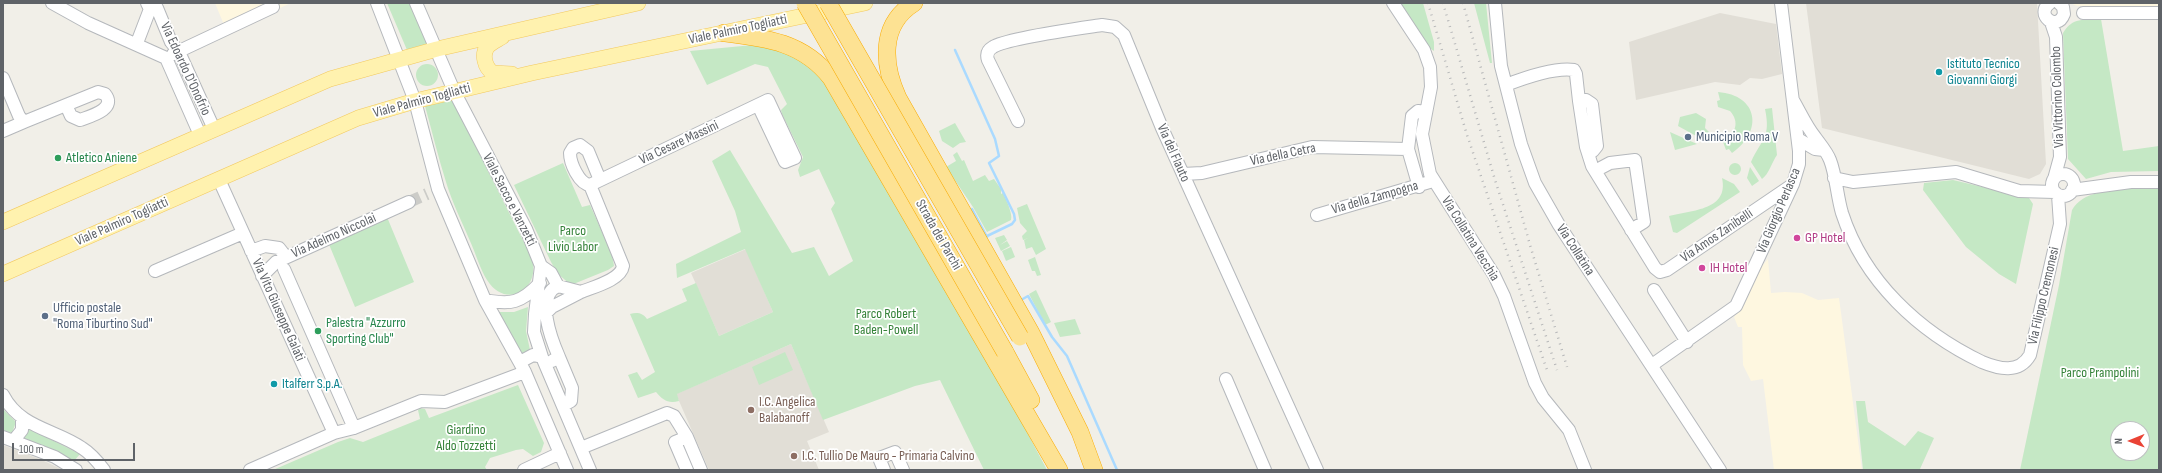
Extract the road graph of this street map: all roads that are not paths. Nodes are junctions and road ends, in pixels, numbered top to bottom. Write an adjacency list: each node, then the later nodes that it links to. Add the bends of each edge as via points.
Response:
1 (52, 3): 18 (street, Via Edoardo D'Onofrio, via 88,23)
2 (377, 3): 22 (street)
3 (416, 3): 19 (street, Viale Sacco e Vanzetti)
4 (638, 3): 17 (main road)
5 (805, 3): 106 (highway, Strada dei Parchi, bridge, via 1005,352)
6 (828, 3): 107 (highway, Strada dei Parchi, bridge, via 1020,337)
7 (865, 3): 16 (main road, Viale Palmiro Togliatti)
8 (914, 3): 108 (highway, via 898,17 889,35 886,60 891,81 898,98 1031,333 1077,426)
9 (1392, 3): 31 (street, Via Collatina Vecchia, via 1428,59 1431,83)
10 (1495, 3): 25 (street, Via Collatina, via 1500,61)
11 (1781, 3): 27 (street, Via Giorgio Perlasca)
12 (152, 6): 18 (street, Via Edoardo D'Onofrio); 20 (street, Via Edoardo D'Onofrio, via 170,42)
13 (273, 7): 20 (street)
14 (2055, 10): 15 (street, via 2083,13); 41 (street, Via Vittorino Colombo)
15 (2159, 13)
16 (724, 33): 23 (main road, Viale Palmiro Togliatti); 105 (highway, via 788,44 812,58 832,78)
17 (506, 34): 19 (main road); 23 (main road, via 487,48 487,68 493,73 501,74)
18 (137, 43): 21 (street, Via Edoardo D'Onofrio)
19 (437, 49): 22 (main road); 26 (street, Viale Sacco e Vanzetti)
20 (179, 52): 21 (street); 34 (street, Via Edoardo D'Onofrio)
21 (166, 58): 36 (street, Via Edoardo D'Onofrio)
22 (399, 60): 28 (street); 34 (main road, via 330,79)
23 (532, 73): 26 (main road, Viale Palmiro Togliatti)
24 (3, 78): 33 (street)
25 (1506, 85): 38 (street, via 1561,70 1574,70 1579,101 1586,100 1592,104); 82 (street, Via Collatina, via 1526,161 1537,187 1559,225)
26 (454, 91): 28 (main road, Viale Palmiro Togliatti); 68 (street, Viale Sacco e Vanzetti, via 526,229)
27 (1793, 100): 37 (street, Via Giorgio Perlasca); 39 (street, Via Filippo Cremonesi)
28 (415, 101): 55 (street); 70 (main road, Viale Palmiro Togliatti, via 358,118)
29 (66, 105): 33 (street)
30 (758, 105): 75 (street, Via Cesare Massini, via 595,183 623,266 621,272 614,277)
31 (1426, 112): 40 (street, via 1418,111 1412,116); 47 (street, Via Collatina Vecchia, via 1422,144)
32 (1018, 121): 45 (street, Via del Flauto, via 988,60 987,54 990,49 1007,42 1112,26 1125,37)
33 (24, 122): 35 (street)
34 (214, 129): 36 (main road)
35 (3, 131)
36 (200, 135): 61 (main road)
37 (1798, 135): 39 (street); 42 (street, Via Giorgio Perlasca)
38 (1592, 146): 43 (street, via 1601,158); 44 (street, via 1589,162)
39 (1818, 146): 42 (street); 46 (street, Via Filippo Cremonesi, via 1830,160)
40 (1408, 149): 45 (street, Via della Cetra, via 1312,147 1202,173); 53 (street)
41 (2060, 157): 52 (street, Via Vittorino Colombo); 54 (street, Via Vittorino Colombo)
42 (1800, 162): 51 (street, Via Giorgio Perlasca)
43 (1610, 163): 44 (street); 64 (street, via 1635,160 1644,222)
44 (1595, 171): 64 (street)
45 (1183, 174): 110 (street, Via del Flauto)
46 (1834, 178): 48 (street); 58 (street, Via Filippo Cremonesi)
47 (1433, 181): 53 (street, Via della Zampogna); 111 (street, Via Collatina Vecchia, via 1494,275 1535,383 1543,398 1569,430)
48 (1853, 182): 54 (street, via 1956,172 2019,191); 58 (street)
49 (2159, 182): 52 (street, via 2142,181 2091,187)
50 (221, 184): 65 (street, Via Vito Giuseppe Galati)
51 (1793, 184): 59 (street, Via Amos Zanibelli); 63 (street, Via Giorgio Perlasca)
52 (2071, 185): 54 (street, via 2065,196); 54 (street, via 2063,174); 62 (street, Via Filippo Cremonesi)
53 (1419, 187): 60 (street, Via della Zampogna)
54 (2055, 187): 62 (street, Via Filippo Cremonesi)
55 (438, 189): 56 (street); 76 (street)
56 (427, 194)
57 (409, 202): 67 (street, Via Adelmo Niccolai)
58 (1839, 202): 62 (street, Via Filippo Cremonesi, via 1850,233 1865,260 1886,290 1913,319 1959,351 2002,369 2020,366 2030,355)
59 (1758, 208): 63 (street, via 1767,213); 64 (street, Via Amos Zanibelli, via 1667,270 1660,272)
60 (1317, 215)
61 (3, 222)
62 (2060, 224)
63 (1773, 226): 79 (street, Via Giorgio Perlasca, via 1736,306)
64 (1632, 230)
65 (243, 233): 66 (street, Via Vito Giuseppe Galati); 69 (street)
66 (251, 251): 67 (street, via 265,246 279,248); 71 (street, Via Vito Giuseppe Galati)
67 (285, 263): 71 (street, Via Adelmo Niccolai, via 276,262); 88 (street, Via Vito Giuseppe Galati)
68 (542, 266): 72 (street); 73 (street, via 551,273)
69 (155, 271)
70 (5, 274)
71 (262, 276): 89 (street, Via Vito Giuseppe Galati)
72 (540, 283): 76 (street, via 525,298 513,303); 81 (street, via 534,330)
73 (560, 287): 75 (street); 77 (street); 78 (street, via 553,288 549,294)
74 (1654, 290): 79 (street)
75 (581, 292): 77 (street)
76 (485, 300): 83 (street)
77 (563, 302): 78 (street)
78 (547, 312): 80 (street, via 548,330)
79 (1687, 342): 82 (street)
80 (559, 357): 81 (street); 86 (street, via 572,388 571,401)
81 (544, 360): 83 (street, via 532,355); 86 (street)
82 (1652, 365): 112 (street, Via Collatina)
83 (522, 367): 88 (street, via 445,402 421,401); 93 (street)
84 (1226, 379): 109 (street)
85 (3, 395): 87 (street, via 10,407)
86 (564, 405): 92 (street)
87 (22, 418): 91 (street, via 22,430); 94 (street, via 76,444)
88 (354, 428): 89 (street)
89 (334, 434): 97 (street)
90 (687, 437): 92 (street, via 674,416 667,414); 101 (street, via 675,442); 102 (street)
91 (9, 438): 95 (street, via 55,457)
92 (581, 448): 100 (street)
93 (560, 453): 98 (street); 99 (street)
94 (90, 454): 95 (street, via 80,461); 96 (street)
95 (77, 470)
96 (104, 470)
97 (250, 470)
98 (524, 470)
99 (567, 470)
100 (590, 470)
101 (687, 470)
102 (701, 470)
103 (884, 470): 104 (street, via 879,458 895,452)
104 (902, 470)
105 (1059, 470)
106 (1067, 470)
107 (1086, 470)
108 (1094, 470)
109 (1264, 470)
110 (1317, 470)
111 (1585, 470)
112 (1720, 470)

